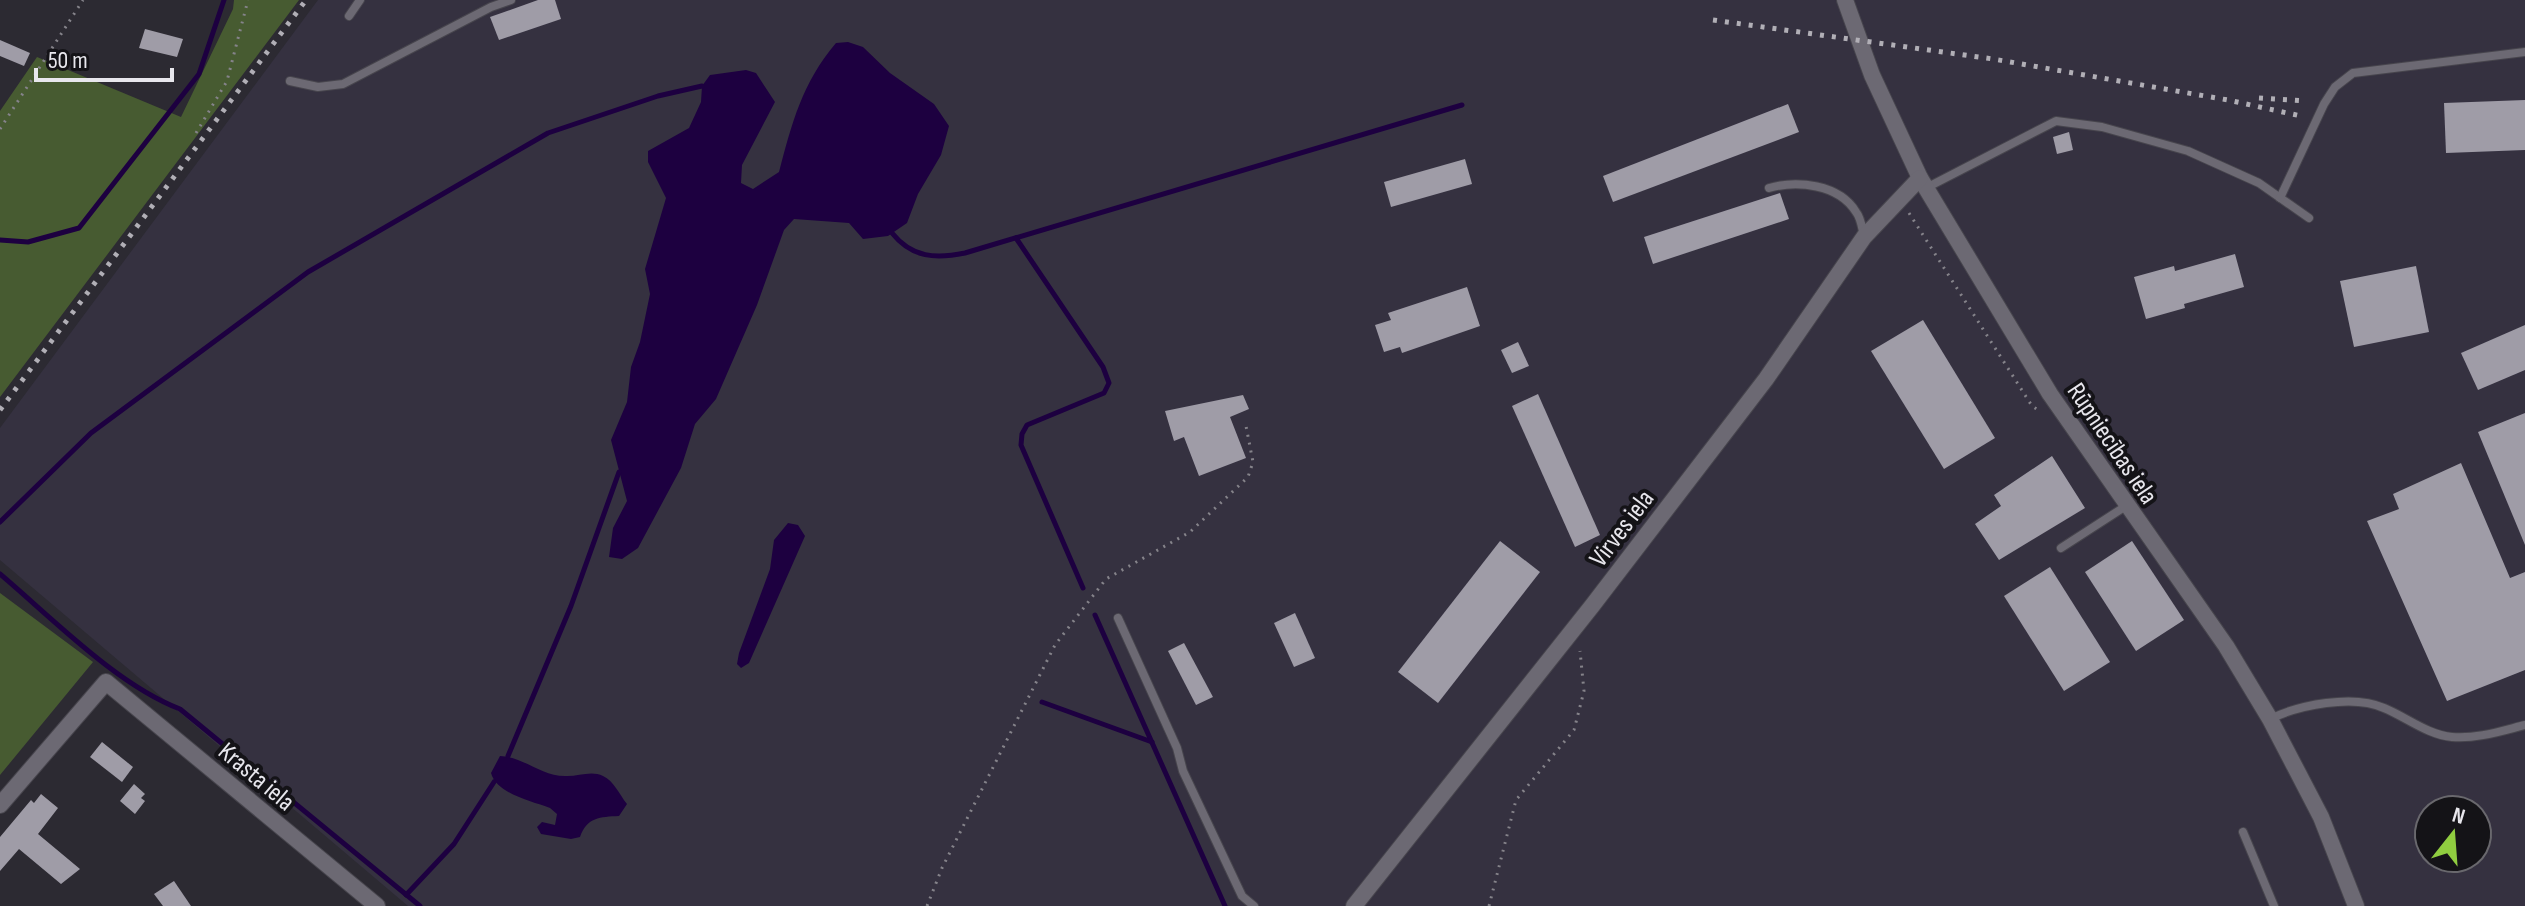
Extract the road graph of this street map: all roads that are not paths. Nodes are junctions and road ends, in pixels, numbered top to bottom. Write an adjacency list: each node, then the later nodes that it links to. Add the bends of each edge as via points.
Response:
1 (360, 0): 6 (lane)
2 (481, 0): 5 (lane)
3 (511, 0): 5 (lane)
4 (1845, 0): 9 (street, Rūpniecības iela, via 1872,75)
5 (491, 7): 8 (lane, via 343,84 318,87)
6 (349, 16)
7 (2525, 52): 11 (lane, via 2353,73 2324,104)
8 (290, 81)
9 (1923, 183): 11 (lane, via 2056,121 2102,127 2188,151); 13 (street, Virves iela); 14 (street, Rūpniecības iela, via 2050,394)
10 (1769, 188): 13 (lane, via 1825,188 1843,197 1858,213)
11 (2280, 198): 12 (lane)
12 (2309, 218)
13 (1864, 237): 21 (street, Virves iela, via 1766,379)
14 (2126, 506): 15 (lane); 17 (street, Rūpniecības iela, via 2226,646)
15 (2061, 548)
16 (1118, 618): 23 (lane, via 1242,896)
17 (2270, 719): 18 (lane, via 2301,706 2360,702 2382,706 2450,737); 25 (street, Rūpniecības iela, via 2321,817)
18 (2525, 725)
19 (0, 805): 22 (street, Krasta iela, via 106,682)
20 (2243, 832): 24 (lane)
21 (1353, 905)
22 (377, 906)
23 (1254, 906)
24 (2274, 906)
25 (2356, 906)

